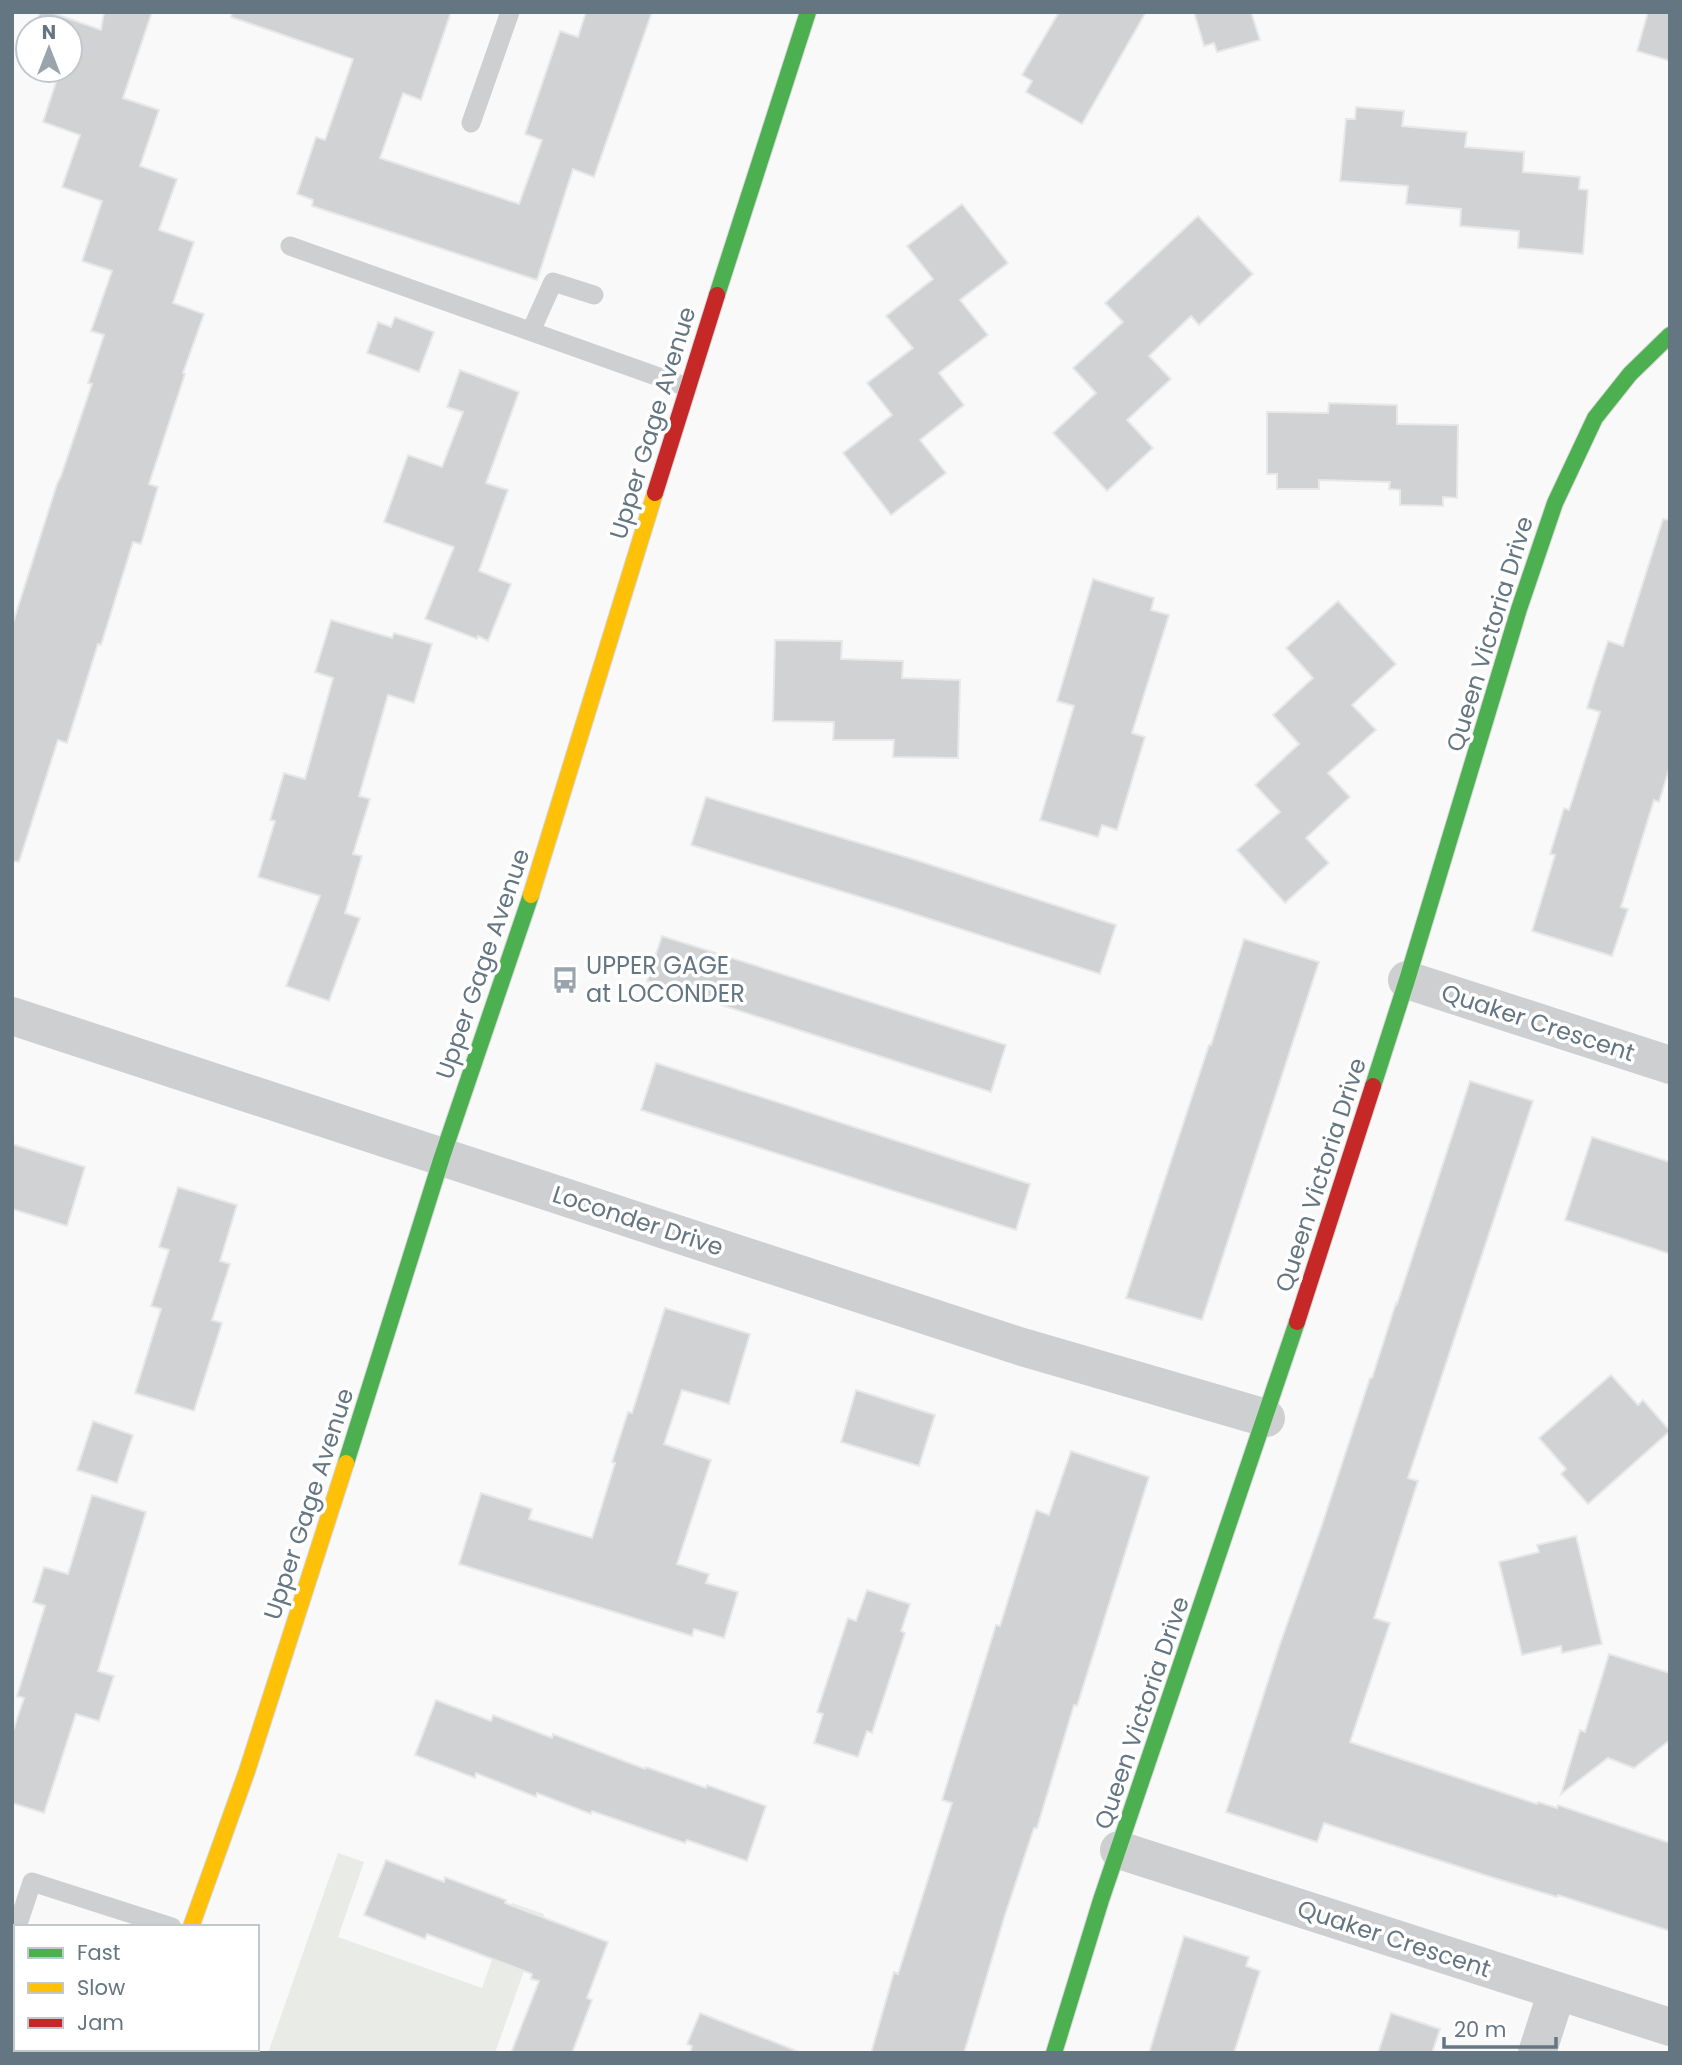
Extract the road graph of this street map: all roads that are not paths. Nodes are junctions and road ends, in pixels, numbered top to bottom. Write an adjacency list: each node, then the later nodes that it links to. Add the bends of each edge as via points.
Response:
1 (510, 12): 3 (lane)
2 (808, 12): 8 (main road, Upper Gage Avenue)
3 (471, 123)
4 (290, 246): 6 (lane)
5 (594, 295): 6 (lane, via 553,282)
6 (531, 331): 8 (lane)
7 (1670, 335): 9 (main road, Queen Victoria Drive, via 1630,374 1595,418 1555,503)
8 (687, 387): 12 (main road, Upper Gage Avenue, via 545,852)
9 (1407, 980): 11 (street, Quaker Crescent); 13 (main road, Queen Victoria Drive)
10 (12, 1016): 12 (street, Loconder Drive)
11 (1670, 1065)
12 (442, 1157): 13 (street, Loconder Drive, via 1019,1346); 17 (main road, Upper Gage Avenue, via 247,1771)
13 (1266, 1418): 14 (main road, Queen Victoria Drive)
14 (1119, 1850): 18 (street, Quaker Crescent); 20 (main road, Queen Victoria Drive)
15 (17, 1925): 16 (lane, via 32,1882)
16 (166, 1925)
17 (192, 1925)
18 (1557, 1991): 19 (street, Quaker Crescent); 21 (street)
19 (1670, 2027)
20 (1054, 2053)
21 (1537, 2053)

